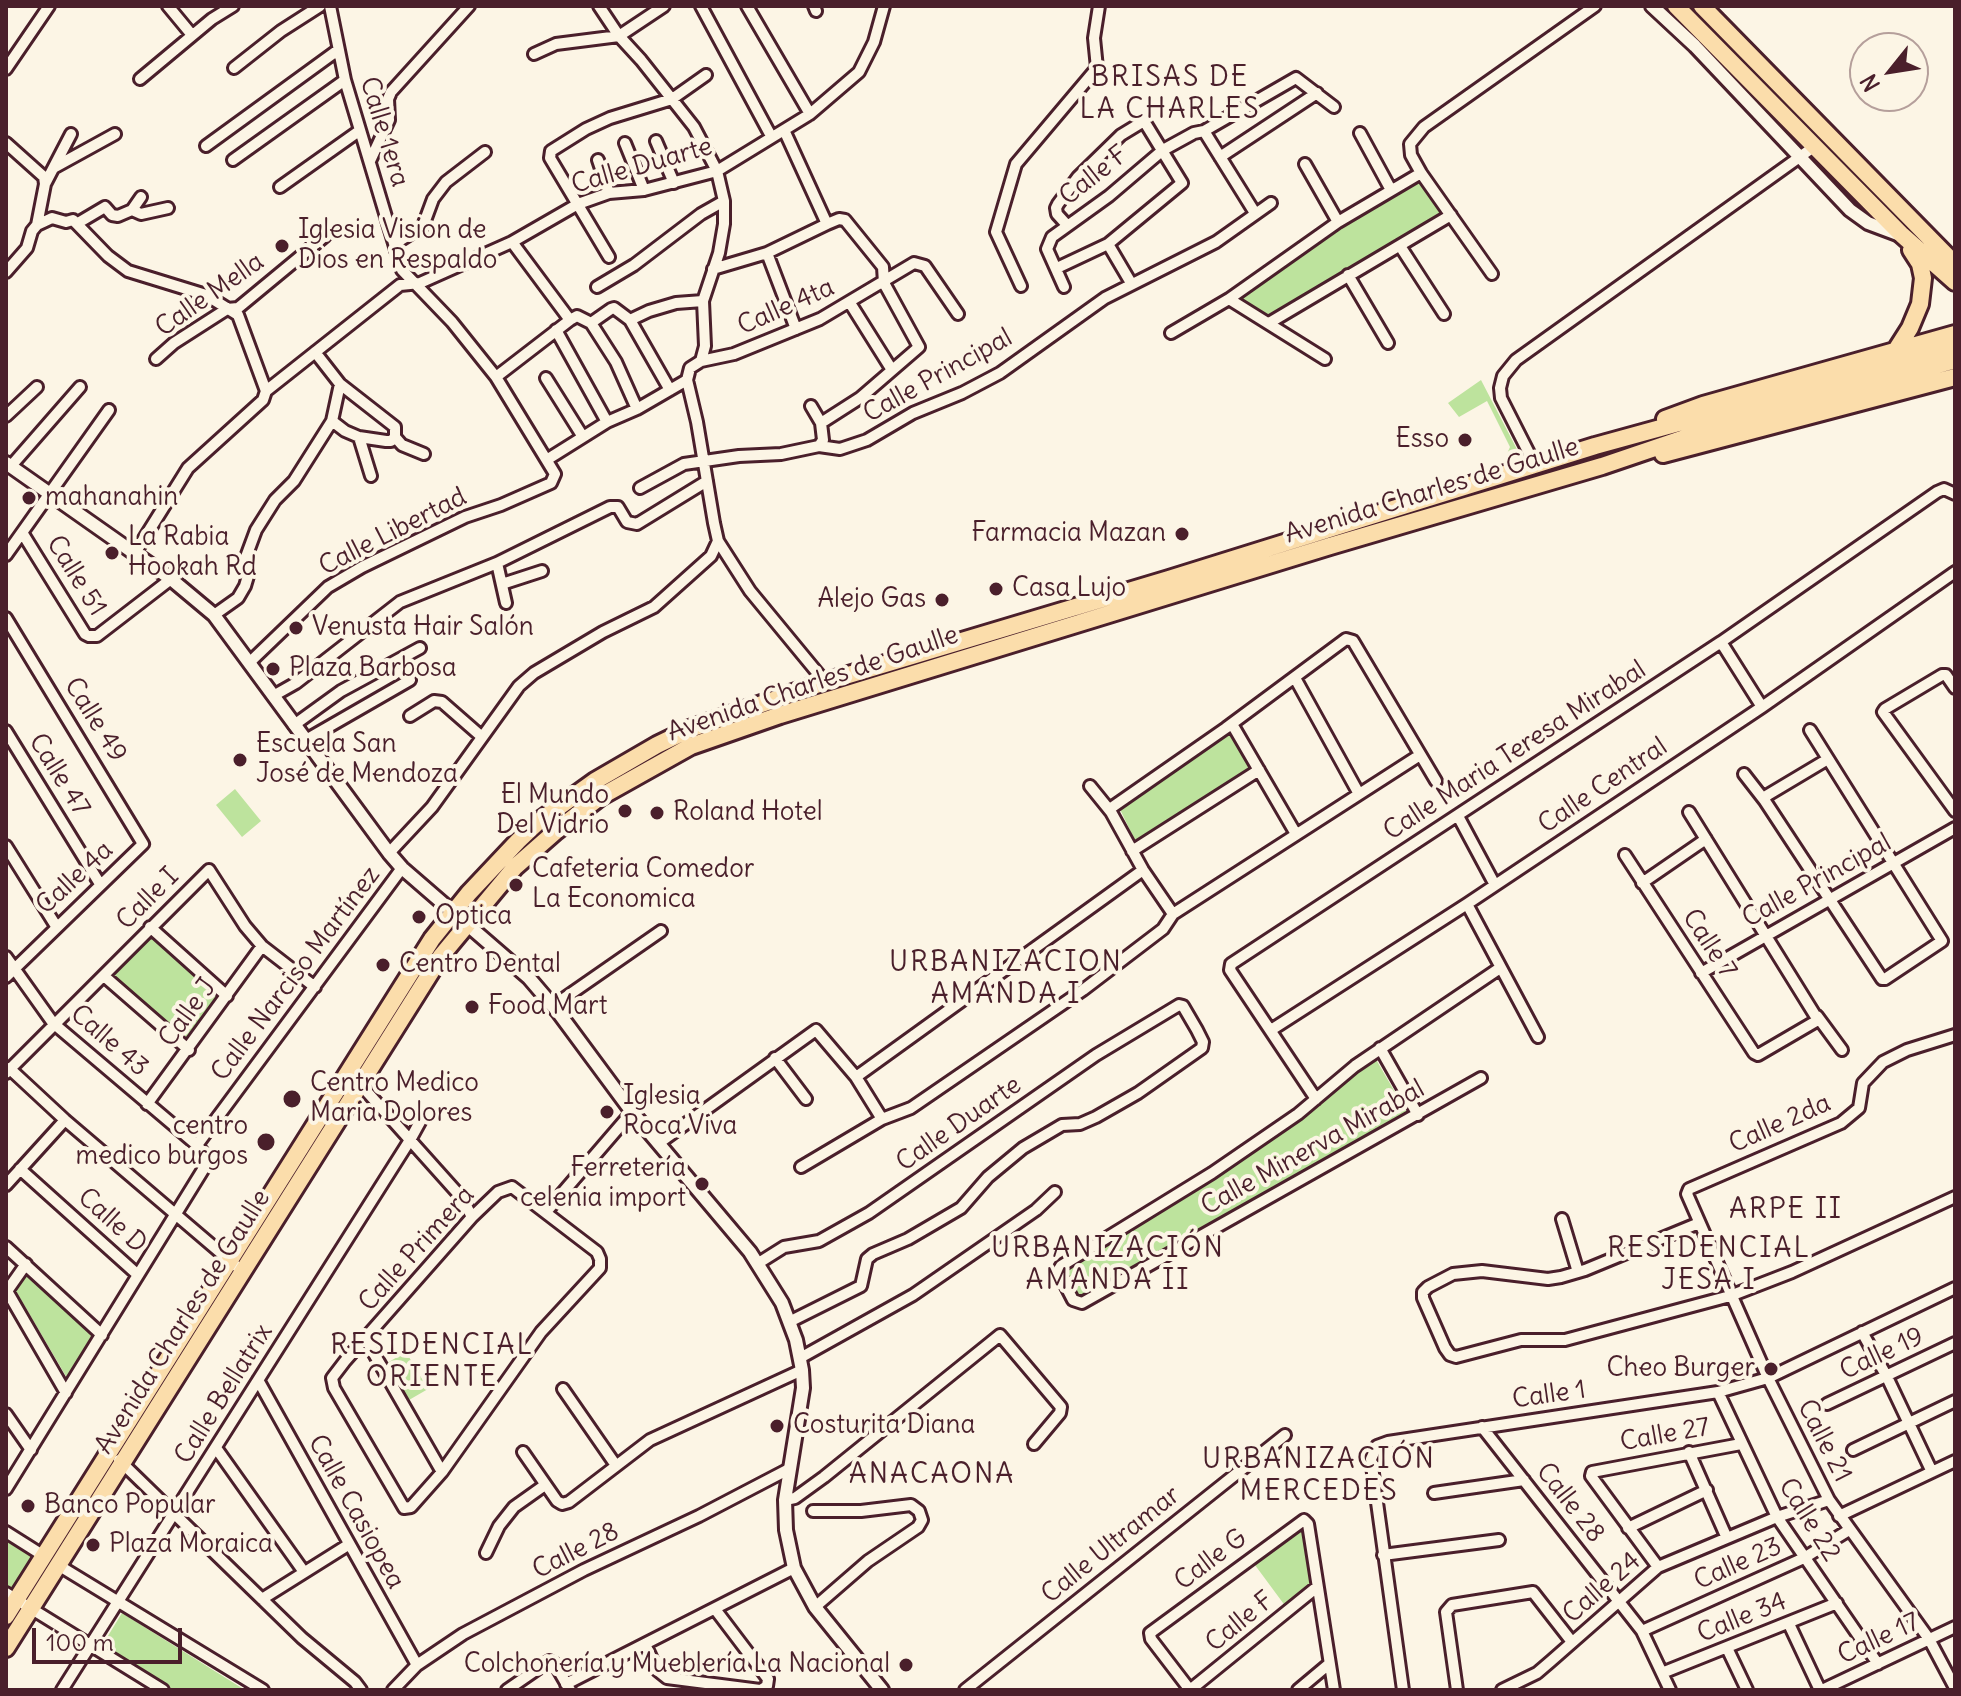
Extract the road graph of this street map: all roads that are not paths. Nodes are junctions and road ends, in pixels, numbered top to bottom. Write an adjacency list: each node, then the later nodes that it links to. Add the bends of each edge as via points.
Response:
1 (49, 6): 23 (street)
2 (168, 6): 18 (street)
3 (204, 6): 17 (street)
4 (233, 6): 17 (street)
5 (469, 6): 49 (street, via 391,92 389,120)
6 (664, 6): 19 (street)
7 (701, 6): 37 (street)
8 (747, 6): 30 (street)
9 (884, 6): 30 (street, Calle Duarte, via 859,72)
10 (1099, 6): 91 (street, via 1097,68 1016,164 996,232)
11 (1595, 6): 53 (street, via 1416,135 1411,155)
12 (1652, 6): 46 (street)
13 (1676, 6): 42 (main road)
14 (1702, 6): 81 (main road)
15 (328, 7): 20 (street, Calle 1era); 22 (street, via 281,31)
16 (601, 7): 19 (street)
17 (212, 19): 18 (street)
18 (192, 35): 25 (street)
19 (619, 36): 21 (street, via 556,44); 28 (street)
20 (338, 50): 26 (street, Calle 1era); 41 (street)
21 (534, 54)
22 (234, 68)
23 (6, 69)
24 (706, 75): 28 (street)
25 (140, 79)
26 (345, 80): 32 (street, Calle 1era); 47 (street)
27 (1317, 93): 29 (street); 33 (street, Calle F, via 1297,78); 45 (street)
28 (672, 99): 52 (street); 63 (street, via 610,118 551,151 550,158)
29 (1334, 107)
30 (810, 114): 31 (street, Calle Duarte)
31 (784, 130): 37 (street, Calle Duarte); 70 (street)
32 (359, 131): 49 (street, Calle 1era); 56 (street)
33 (1204, 131): 43 (street, Calle F); 45 (street)
34 (1360, 133): 58 (street)
35 (71, 134): 51 (street)
36 (115, 134): 51 (street)
37 (771, 136): 52 (street, Calle Duarte)
38 (656, 141): 55 (street)
39 (6, 143): 54 (street)
40 (625, 143): 57 (street)
41 (206, 146)
42 (1815, 146): 46 (street); 73 (main road)
43 (1163, 150): 72 (street, Calle F); 72 (street, via 1144,121 1121,135 1058,204 1057,214); 77 (street, via 1182,182)
44 (485, 152): 76 (street, via 446,182 423,226)
45 (1220, 157): 66 (street)
46 (1799, 157): 73 (street, via 1860,218); 143 (street, via 1516,360 1503,376 1501,398)
47 (233, 160)
48 (598, 160): 59 (street)
49 (370, 161): 76 (street, Calle 1era)
50 (1305, 164): 68 (street)
51 (55, 167): 54 (street)
52 (717, 171): 55 (street, Calle Duarte); 61 (street)
53 (1421, 173): 58 (street); 67 (street)
54 (42, 179): 71 (street)
55 (674, 183): 57 (street, Calle Duarte)
56 (280, 187)
57 (644, 190): 59 (street, Calle Duarte)
58 (1391, 190): 68 (street)
59 (609, 193): 63 (street, Calle Duarte)
60 (141, 197): 65 (street)
61 (724, 201): 83 (street); 92 (street)
62 (1271, 203): 66 (street, Calle Principal)
63 (578, 204): 75 (street, Calle Duarte); 80 (street)
64 (168, 208): 65 (street, via 141,214)
65 (132, 210): 69 (street, via 118,216 105,207)
66 (1255, 213): 90 (street, Calle Principal, via 1216,242)
67 (1451, 215): 78 (street); 85 (street)
68 (1338, 222): 94 (street)
69 (78, 223): 71 (street, via 52,218); 97 (street, via 128,271 206,295)
70 (827, 224): 79 (street); 89 (street, via 845,220 883,267)
71 (37, 225): 84 (street, via 27,248)
72 (1067, 225): 82 (street, Calle F, via 1048,243)
73 (1902, 235): 87 (main road); 110 (main road, via 1923,278 1920,304)
74 (325, 236): 97 (street, Calle Mella, via 238,308)
75 (512, 242): 88 (street, Calle Duarte); 100 (street)
76 (396, 243): 88 (street, Calle 1era, via 402,270)
77 (1108, 244): 82 (street); 90 (street)
78 (1400, 246): 86 (street); 99 (street)
79 (767, 253): 83 (street); 104 (street)
80 (609, 257)
81 (1955, 264)
82 (1057, 268): 93 (street, Calle F)
83 (713, 269): 95 (street)
84 (6, 272)
85 (1492, 274)
86 (1348, 275): 103 (street); 108 (street)
87 (1955, 282)
88 (414, 283): 111 (street, Calle Duarte, via 400,285); 117 (street, Calle 1era)
89 (884, 283): 96 (street, Calle 4ta); 98 (street, Calle 4ta, via 920,263); 116 (street, via 918,345)
90 (1131, 283): 137 (street, Calle Principal, via 962,393 867,440 840,449)
91 (1021, 286)
92 (597, 287)
93 (1064, 287)
94 (1229, 299): 103 (street); 106 (street)
95 (703, 301): 101 (street, via 676,303); 115 (street)
96 (850, 303): 104 (street, Calle 4ta); 116 (street)
97 (227, 309): 112 (street, Calle Mella); 125 (street, via 238,315)
98 (958, 314)
99 (1444, 314)
100 (570, 320): 102 (street, via 577,316); 105 (street)
101 (630, 320): 102 (street, via 614,308); 124 (street)
102 (591, 323): 127 (street)
103 (1269, 323): 113 (street)
104 (796, 329): 115 (street, Calle 4ta)
105 (556, 330): 117 (street); 131 (street)
106 (1171, 333)
107 (1955, 334): 110 (main road)
108 (1388, 343)
109 (1955, 347): 133 (main road, Avenida Charles de Gaulle)
110 (1896, 350): 138 (main road, via 1703,405)
111 (315, 352): 121 (street); 125 (street, Calle Duarte)
112 (156, 359)
113 (1325, 359)
114 (1955, 360): 133 (main road, Avenida Charles de Gaulle)
115 (701, 361): 120 (street, via 690,368)
116 (892, 370): 132 (street)
117 (496, 377): 140 (street, Calle 1era)
118 (546, 378): 136 (street)
119 (1955, 378): 144 (main road, via 1687,449)
120 (687, 380): 124 (street); 141 (street)
121 (340, 384): 130 (street); 135 (street, via 395,427)
122 (37, 387): 129 (street)
123 (80, 387): 142 (street)
124 (670, 390): 127 (street)
125 (266, 391): 152 (street, Calle Duarte, via 263,400 188,468)
126 (811, 406): 132 (street)
127 (637, 409): 131 (street)
128 (109, 410): 149 (street)
129 (6, 416)
130 (332, 421): 134 (street); 160 (street, via 256,530 246,557 248,576 238,598)
131 (607, 422): 136 (street)
132 (821, 423): 137 (street)
133 (1701, 426): 138 (main road, Avenida Charles de Gaulle); 144 (main road, Avenida Charles de Gaulle)
134 (359, 437): 135 (street); 145 (street)
135 (395, 437): 139 (street)
136 (583, 437): 140 (street)
137 (819, 446): 141 (street, Calle Principal)
138 (1595, 446): 143 (main road, Avenida Charles de Gaulle)
139 (424, 454)
140 (548, 459): 166 (street, Calle Libertad, via 555,474 551,483 465,517 339,580)
141 (705, 463): 146 (street); 147 (street, Calle Principal, via 679,466)
142 (8, 465): 149 (street)
143 (1535, 465): 163 (main road, Avenida Charles de Gaulle)
144 (1602, 466): 165 (main road, Avenida Charles de Gaulle)
145 (371, 476)
146 (707, 481): 151 (street); 154 (street, via 637,524 627,522 618,507 610,507)
147 (640, 488)
148 (1955, 494): 162 (street, Calle Maria Teresa Mirabal, via 1937,492)
149 (51, 495): 150 (street); 152 (street)
150 (23, 534): 153 (street); 157 (street, Calle 51, via 89,636 97,636)
151 (718, 541): 169 (street, via 750,591); 179 (street, via 711,556 654,607 534,673)
152 (135, 553): 157 (street)
153 (6, 555)
154 (497, 563): 158 (street); 171 (street, via 400,602)
155 (542, 571): 158 (street)
156 (1955, 572): 173 (street, Calle Central)
157 (171, 579): 160 (street)
158 (502, 584): 159 (street)
159 (506, 603)
160 (214, 615): 166 (street)
161 (6, 618): 197 (street, Calle 49)
162 (1721, 642): 173 (street); 192 (street, Calle Maria Teresa Mirabal)
163 (952, 643): 165 (main road); 169 (main road, Avenida Charles de Gaulle)
164 (420, 648): 176 (street, via 341,691)
165 (959, 660): 172 (main road, Avenida Charles de Gaulle)
166 (250, 662): 171 (street)
167 (1295, 678): 175 (street); 181 (street, via 1346,639 1353,641); 187 (street)
168 (410, 680): 180 (street)
169 (825, 682): 172 (main road, Avenida Charles de Gaulle)
170 (1955, 688): 190 (street, via 1942,675 1883,712)
171 (273, 696): 176 (street)
172 (799, 701): 210 (main road, Avenida Charles de Gaulle, via 743,709 690,729 595,781 518,841)
173 (1762, 707): 206 (street, Calle Central)
174 (410, 716): 179 (street, via 434,701 442,702)
175 (1232, 724): 183 (street); 189 (street)
176 (294, 725): 180 (street)
177 (1810, 730): 182 (street)
178 (6, 731): 205 (street, Calle 47)
179 (482, 737): 199 (street, via 432,807)
180 (304, 741): 199 (street)
181 (1420, 755): 185 (street); 187 (street)
182 (1828, 759): 188 (street); 201 (street)
183 (1259, 770): 194 (street); 198 (street)
184 (1744, 774): 188 (street)
185 (1436, 781)
186 (1090, 786): 189 (street)
187 (1359, 794): 194 (street)
188 (1765, 799): 207 (street)
189 (1111, 810): 198 (street)
190 (1955, 811)
191 (1689, 812): 195 (street)
192 (1458, 816): 206 (street); 226 (street, Calle Maria Teresa Mirabal, via 1231,964)
193 (1955, 828): 201 (street, Calle Principal)
194 (1296, 834): 209 (street)
195 (1706, 839): 204 (street); 214 (street)
196 (6, 846): 211 (street)
197 (142, 846): 205 (street, Calle 4a)
198 (1132, 851): 203 (street)
199 (389, 853): 202 (street)
200 (1625, 855): 204 (street, Calle 7)
201 (1895, 863): 207 (street, Calle Principal); 207 (street, via 1942,940 1885,979)
202 (402, 868): 210 (street); 221 (street, Calle Narciso Martínez)
203 (1143, 870): 209 (street); 234 (street)
204 (1642, 883): 219 (street, Calle 7)
205 (100, 884): 211 (street, Calle 4a)
206 (1495, 885): 208 (street, Calle Central)
207 (1830, 900): 214 (street, Calle Principal)
208 (1467, 904): 217 (street); 226 (street, Calle Central)
209 (1173, 914): 242 (street, via 1163,929 1083,990 911,1108)
210 (459, 918): 223 (street, via 507,956); 236 (main road, Avenida Charles de Gaulle, via 441,956); 259 (main road, Avenida Charles de Gaulle, via 345,1075)
211 (56, 926): 218 (street, Calle 4a)
212 (150, 927): 215 (street, Calle I, via 209,870); 220 (street, Calle I); 222 (street)
213 (661, 931): 223 (street)
214 (1765, 936): 219 (street, Calle Principal); 224 (street)
215 (262, 946): 221 (street, Calle I); 222 (street, Calle J)
216 (6, 957): 218 (street, Calle 43)
217 (1500, 968): 228 (street); 229 (street)
218 (10, 973): 225 (street, Calle 43)
219 (1701, 973): 224 (street, Calle 7, via 1758,1055)
220 (104, 976): 225 (street, Calle I); 230 (street)
221 (315, 987): 247 (street, Calle Narciso Martínez)
222 (227, 996): 230 (street, Calle J)
223 (553, 1006): 240 (street)
224 (1818, 1018): 231 (street)
225 (53, 1023): 233 (street, Calle I); 239 (street, Calle 43)
226 (1271, 1030): 238 (street, Calle Maria Teresa Mirabal)
227 (1955, 1035): 252 (street, Calle 2da, via 1883,1062 1863,1083 1859,1108 1841,1123)
228 (1538, 1037)
229 (1380, 1048): 238 (street); 241 (street)
230 (189, 1050): 239 (street, Calle J)
231 (1842, 1050)
232 (775, 1058): 234 (street, via 816,1030); 237 (street); 246 (street)
233 (8, 1070): 243 (street)
234 (856, 1077): 242 (street)
235 (1481, 1078): 241 (street, Calle Minerva Mirabal)
236 (360, 1084): 245 (street); 259 (main road, Avenida Charles de Gaulle)
237 (806, 1099)
238 (1316, 1099): 241 (street, Calle Minerva Mirabal, via 1230,1161 1061,1266 1058,1271 1073,1300 1082,1303)
239 (147, 1104): 247 (street, Calle 43)
240 (632, 1112): 246 (street); 254 (street)
241 (1418, 1115)
242 (882, 1119): 248 (street)
243 (65, 1120): 249 (street); 255 (street)
244 (421, 1120): 245 (street, Calle Bellatrix)
245 (410, 1140): 256 (street, via 462,1198); 276 (street, Calle Bellatrix)
246 (659, 1143): 262 (street)
247 (197, 1145): 255 (street, via 209,1163)
248 (801, 1167)
249 (20, 1169): 250 (street); 265 (street, Calle D)
250 (6, 1185)
251 (1055, 1192): 273 (street, via 913,1295)
252 (1687, 1194): 258 (street, Calle 21)
253 (1955, 1197): 267 (street)
254 (546, 1212): 256 (street, Calle Primera, via 512,1187 498,1192); 297 (street, via 597,1252 600,1268 541,1332)
255 (176, 1217): 263 (street); 265 (street)
256 (472, 1217): 271 (street, Calle Primera)
257 (1562, 1219): 264 (street)
258 (1699, 1223): 264 (street); 267 (street, Calle 21)
259 (252, 1241): 263 (main road, Avenida Charles de Gaulle)
260 (6, 1247): 261 (street)
261 (26, 1264): 270 (street); 279 (street, via 7,1291)
262 (757, 1264): 268 (street); 268 (street, Calle Duarte, via 784,1247 819,1241 869,1213 1096,1055 1179,1005 1197,1030 1202,1048 1138,1093 1023,1148 961,1208 867,1259 861,1286)
263 (236, 1266): 293 (main road, Avenida Charles de Gaulle)
264 (1578, 1272): 267 (street, via 1548,1279 1482,1271 1453,1274 1423,1292 1450,1355 1456,1357 1521,1340 1565,1340)
265 (138, 1275): 270 (street)
266 (1955, 1288): 269 (street, Calle 1)
267 (1730, 1296): 275 (street, Calle 21)
268 (789, 1322): 273 (street)
269 (1862, 1332): 274 (street); 275 (street, Calle 1)
270 (102, 1335): 279 (street)
271 (365, 1338): 297 (street); 297 (street, Calle Primera, via 332,1378 334,1388 399,1501 407,1509)
272 (1955, 1343): 274 (street, Calle 19)
273 (801, 1364): 295 (street, via 650,1440); 296 (street, via 803,1388)
274 (1887, 1377): 281 (street, Calle 19); 283 (street)
275 (1768, 1378): 278 (street, Calle 1); 305 (street, Calle 21)
276 (258, 1380): 288 (street, Calle Bellatrix); 315 (street, Calle Casiopea)
277 (563, 1389): 295 (street)
278 (1718, 1392): 284 (street, Calle 1); 287 (street, Calle 22)
279 (66, 1393): 289 (street)
280 (1955, 1401): 283 (street)
281 (1827, 1404)
282 (6, 1414): 289 (street)
283 (1909, 1423): 290 (street); 298 (street)
284 (1482, 1427): 299 (street, Calle 28); 317 (street, Calle 1, via 1388,1442 1372,1451)
285 (1285, 1435): 357 (street, Calle Ultramar)
286 (1034, 1444): 304 (street, via 1061,1407 1000,1335 807,1490)
287 (1741, 1444): 292 (street, Calle 27); 309 (street, Calle 22)
288 (216, 1448): 307 (street, Calle Bellatrix); 322 (street)
289 (31, 1450): 301 (street)
290 (1853, 1450)
291 (523, 1452): 300 (street)
292 (1689, 1452): 302 (street); 310 (street, Calle 27, via 1596,1469 1591,1476)
293 (116, 1458): 307 (street); 319 (main road, Avenida Charles de Gaulle)
294 (1955, 1461): 298 (street)
295 (615, 1464): 300 (street, via 569,1502 557,1501)
296 (789, 1469): 304 (street); 344 (street, Calle 28, via 584,1570 463,1634)
297 (442, 1472)
298 (1932, 1472): 308 (street)
299 (1524, 1480): 303 (street); 327 (street, Calle 28)
300 (545, 1485): 316 (street, via 514,1507)
301 (6, 1489)
302 (1707, 1490): 310 (street); 313 (street)
303 (1434, 1493)
304 (785, 1500): 321 (street)
305 (1829, 1500): 308 (street, Calle 21); 309 (street, Calle 24)
306 (813, 1511): 329 (street, via 911,1505 922,1520)
307 (173, 1515): 325 (street); 326 (street, Calle Bellatrix)
308 (1839, 1516): 311 (street, Calle 21)
309 (1777, 1517): 313 (street, Calle 24); 318 (street, Calle 22)
310 (1628, 1528): 320 (street)
311 (1849, 1530): 318 (street, Calle 23); 336 (street, Calle 21)
312 (6, 1532): 319 (street)
313 (1726, 1536): 320 (street, Calle 24)
314 (1499, 1540): 317 (street)
315 (348, 1545): 322 (street); 344 (street, Calle Casiopea)
316 (486, 1553)
317 (1383, 1555): 361 (street, Calle 1)
318 (1804, 1558): 328 (street, Calle 22); 335 (street, Calle 23)
319 (51, 1561): 324 (main road, Avenida Charles de Gaulle); 326 (street); 330 (main road, Avenida Charles de Gaulle)
320 (1658, 1567): 327 (street, Calle 24)
321 (794, 1568): 329 (street); 331 (street)
322 (304, 1572): 325 (street)
323 (1317, 1587): 342 (street); 358 (street, Calle F); 358 (street, Calle G, via 1304,1520 1150,1633)
324 (11, 1596): 330 (street); 332 (main road, Avenida Charles de Gaulle)
325 (262, 1599): 352 (street)
326 (119, 1602): 339 (street, Calle Bellatrix); 351 (street)
327 (1620, 1602): 335 (street, Calle 28); 337 (street, Calle 24)
328 (1837, 1603): 333 (street, Calle 34); 343 (street, Calle 22)
329 (815, 1607): 356 (street)
330 (31, 1609): 339 (street); 340 (main road, Avenida Charles de Gaulle)
331 (715, 1609): 338 (street); 355 (street, via 768,1679)
332 (6, 1616)
333 (1789, 1624): 341 (street, Calle 34); 366 (street)
334 (1955, 1627): 336 (street, Calle 17)
335 (1642, 1631): 346 (street, Calle 28)
336 (1929, 1639): 343 (street, Calle 17); 345 (street, Calle 21)
337 (1572, 1642): 362 (street, via 1533,1592 1452,1605 1446,1612); 363 (street, Calle 24, via 1537,1673)
338 (645, 1644): 347 (street); 355 (street, via 657,1670 667,1678)
339 (91, 1645): 349 (street, Calle Bellatrix); 350 (street)
340 (6, 1648)
341 (1727, 1648): 346 (street, Calle 34); 365 (street)
342 (1329, 1664): 359 (street); 360 (street)
343 (1878, 1664): 366 (street, Calle 17)
344 (417, 1665): 353 (street, Calle 28)
345 (1950, 1666): 348 (street, Calle 21)
346 (1662, 1673): 364 (street, Calle 28)
347 (568, 1687): 354 (street, via 549,1661)
348 (1955, 1688)
349 (62, 1690)
350 (163, 1690)
351 (263, 1690)
352 (361, 1690)
353 (393, 1690)
354 (507, 1690)
355 (760, 1690)
356 (882, 1690)
357 (965, 1690)
358 (1190, 1690)
359 (1298, 1690)
360 (1334, 1690)
361 (1403, 1690)
362 (1457, 1690)
363 (1502, 1690)
364 (1670, 1690)
365 (1747, 1690)
366 (1821, 1690)

